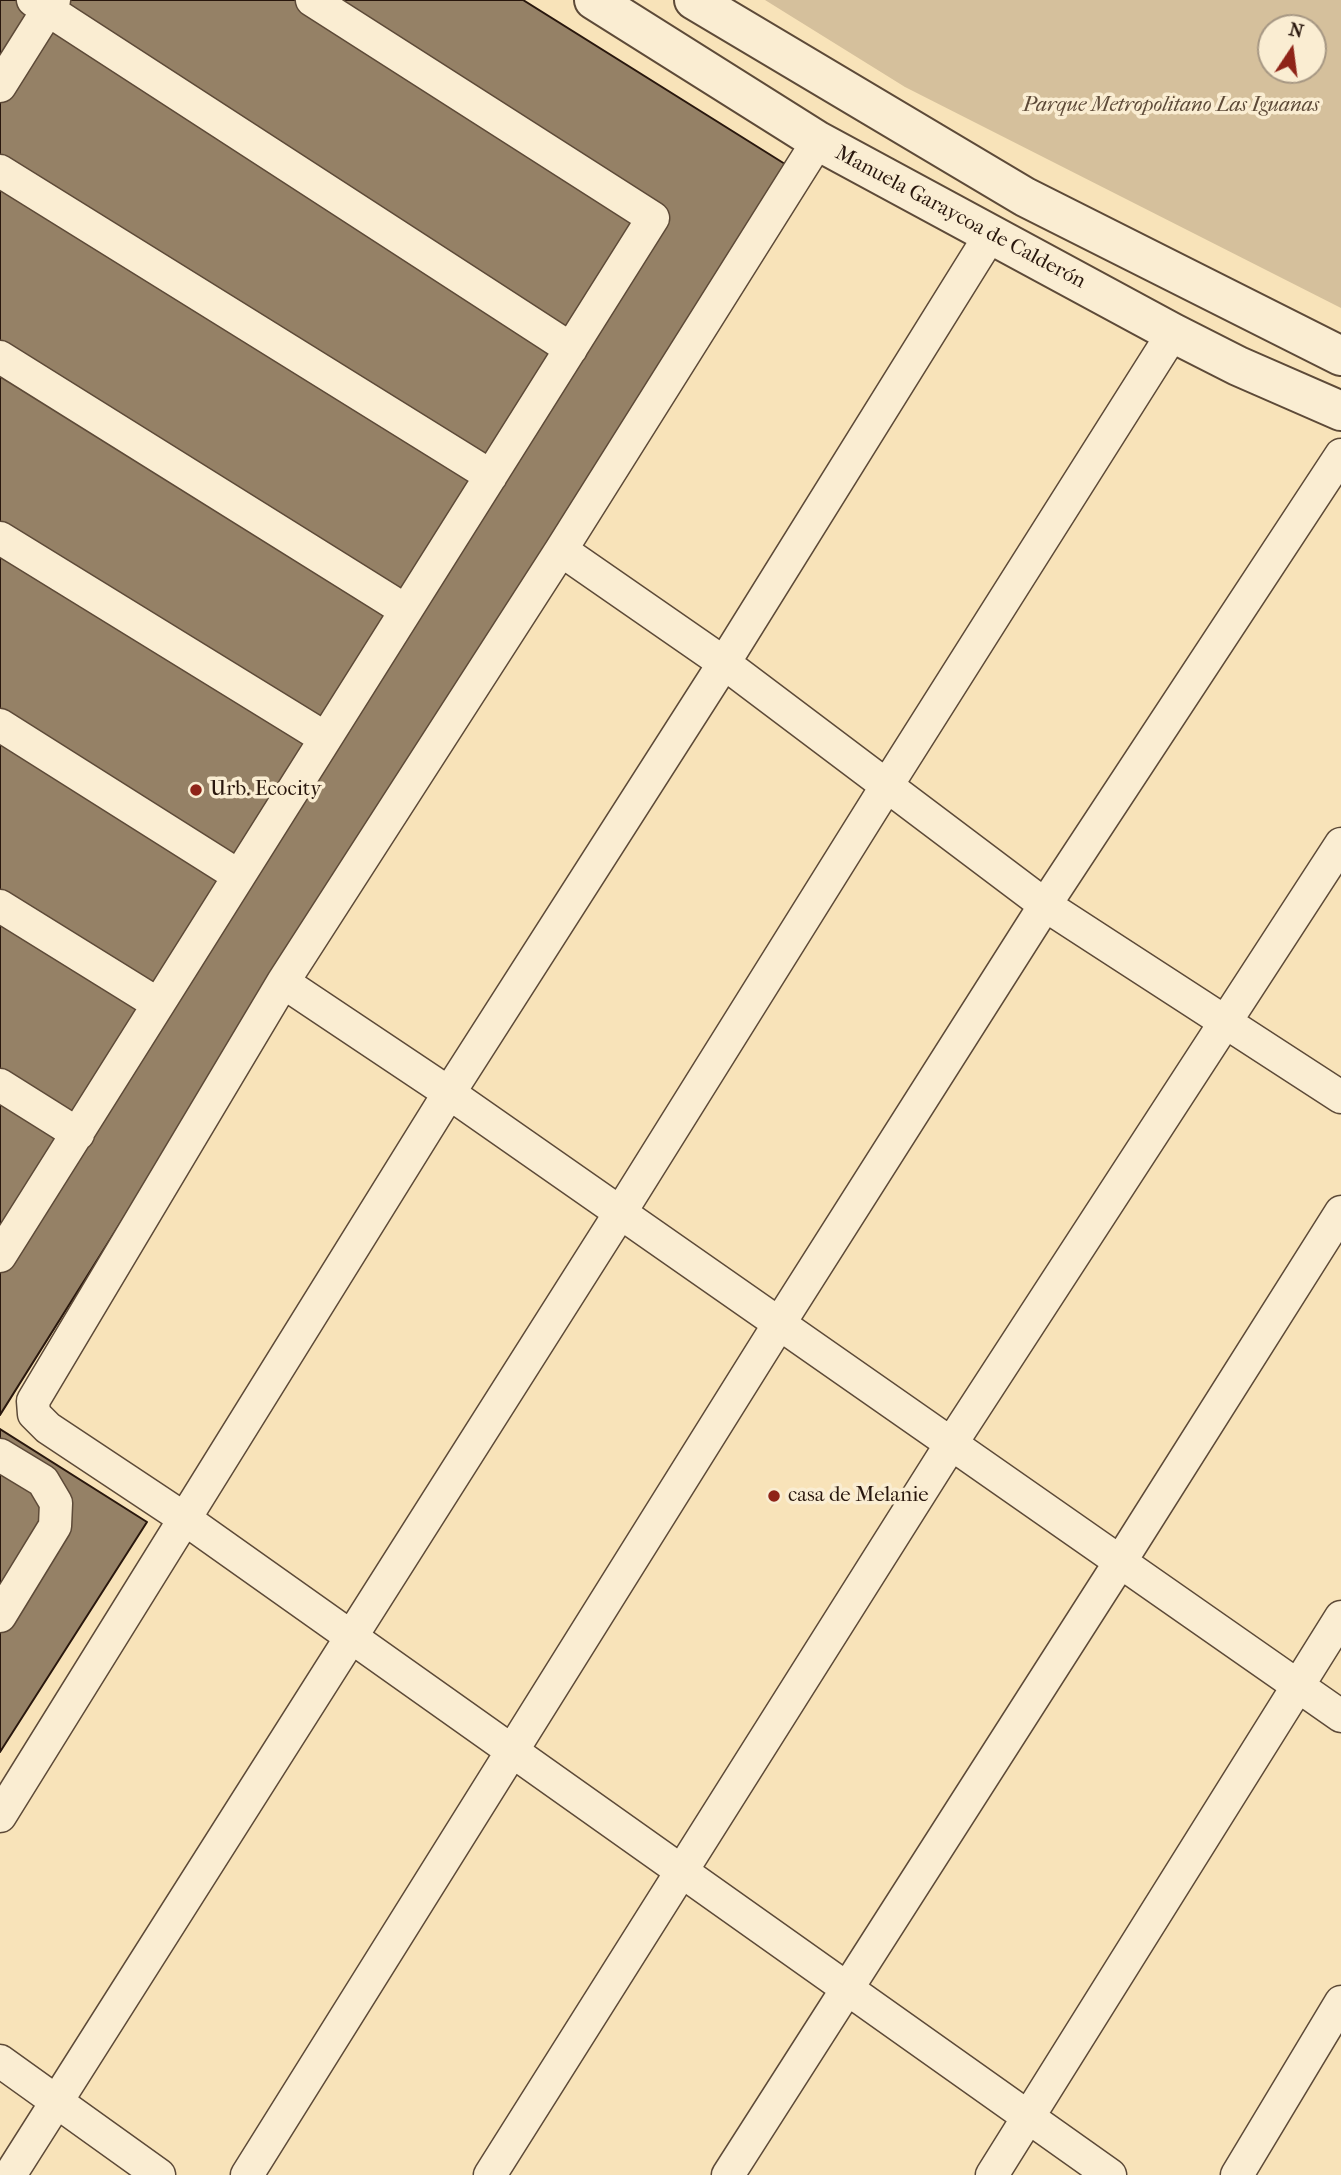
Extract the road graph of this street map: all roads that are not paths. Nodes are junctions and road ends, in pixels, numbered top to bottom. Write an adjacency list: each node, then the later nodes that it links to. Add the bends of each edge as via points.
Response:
1 (312, 0): 10 (street, via 653,218)
2 (594, 0): 6 (street, Manuela Garaycoa de Calderón)
3 (694, 0): 11 (street, via 1025,197)
4 (45, 3): 5 (street); 10 (street)
5 (0, 86)
6 (818, 141): 8 (street, Manuela Garaycoa de Calderón); 17 (street)
7 (0, 171): 15 (street)
8 (990, 234): 9 (street, Manuela Garaycoa de Calderón); 19 (street)
9 (1173, 333): 13 (street, Manuela Garaycoa de Calderón); 22 (street)
10 (571, 349): 15 (street)
11 (1341, 356)
12 (0, 357): 18 (street)
13 (1341, 411)
14 (1341, 455): 25 (street)
15 (491, 476): 18 (street)
16 (0, 538): 21 (street)
17 (561, 550): 19 (street); 27 (street)
18 (405, 610): 21 (street)
19 (724, 663): 22 (street); 31 (street)
20 (0, 725): 24 (street)
21 (325, 738): 24 (street)
22 (886, 787): 25 (street); 35 (street)
23 (1341, 844): 29 (street)
24 (239, 876): 28 (street)
25 (1045, 905): 29 (street); 37 (street)
26 (0, 906): 28 (street)
27 (283, 982): 31 (street); 40 (street, via 33,1401 34,1414 48,1428)
28 (158, 1004): 33 (street)
29 (1226, 1023): 32 (street); 38 (street)
30 (0, 1085): 33 (street)
31 (449, 1093): 35 (street); 40 (street)
32 (1341, 1097)
33 (78, 1134): 36 (street)
34 (1341, 1212): 41 (street)
35 (620, 1213): 37 (street); 44 (street)
36 (0, 1256)
37 (779, 1324): 38 (street); 47 (street)
38 (951, 1444): 41 (street); 49 (street)
39 (0, 1455): 42 (street, via 43,1481 57,1503 55,1526)
40 (186, 1519): 44 (street); 48 (street)
41 (1120, 1562): 45 (street); 50 (street)
42 (0, 1616)
43 (1341, 1617): 45 (street)
44 (351, 1637): 47 (street); 53 (street)
45 (1298, 1686): 46 (street); 54 (street)
46 (1341, 1716)
47 (512, 1751): 49 (street); 57 (street)
48 (0, 1816)
49 (682, 1871): 50 (street); 58 (street)
50 (848, 1988): 54 (street); 59 (street)
51 (1341, 2002): 62 (street)
52 (0, 2061): 53 (street)
53 (57, 2101): 55 (street); 56 (street)
54 (1027, 2116): 60 (street); 61 (street)
55 (10, 2175)
56 (159, 2175)
57 (247, 2175)
58 (490, 2175)
59 (728, 2175)
60 (992, 2175)
61 (1110, 2175)
62 (1237, 2175)

